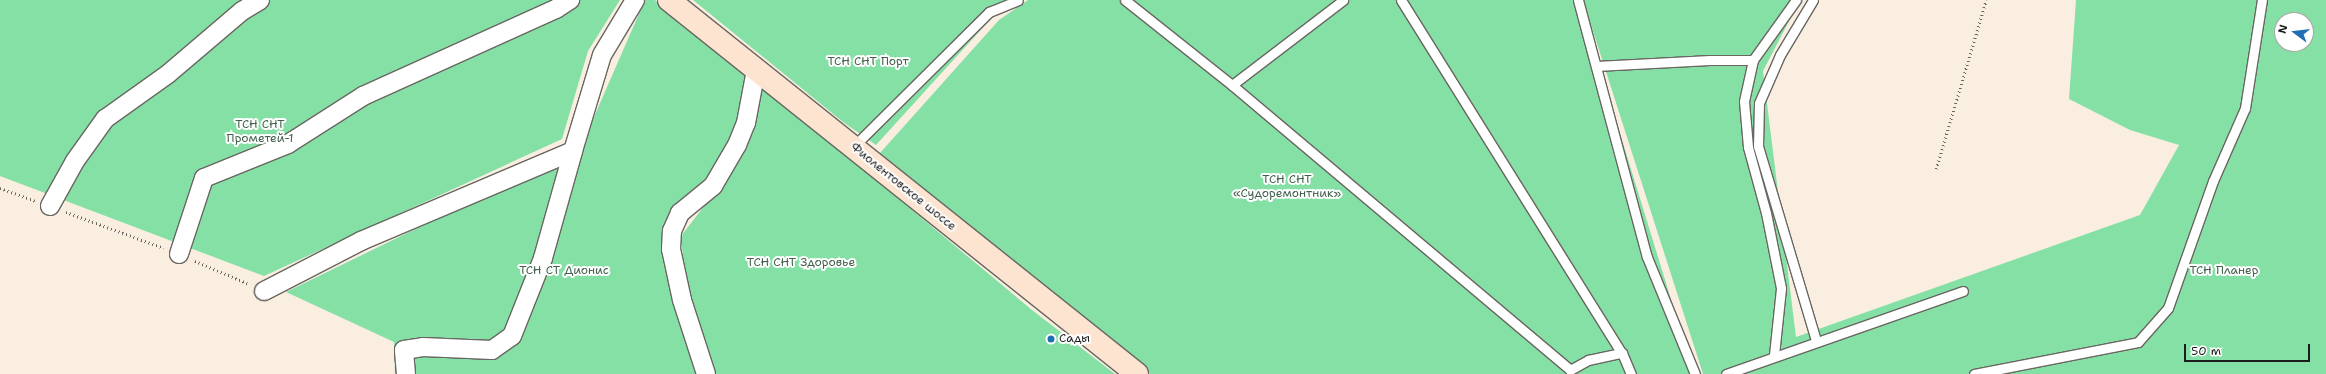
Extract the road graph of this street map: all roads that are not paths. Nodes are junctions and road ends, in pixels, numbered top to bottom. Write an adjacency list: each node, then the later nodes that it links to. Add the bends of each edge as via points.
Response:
1 (260, 0): 19 (street, via 242,10 168,74 105,119 75,161)
2 (570, 0): 20 (street, via 556,9 363,96 288,144 204,178)
3 (635, 0): 18 (street, via 602,55)
4 (669, 0): 15 (main road, Фиолентовское шоссе)
5 (1018, 0): 17 (lane, via 989,12)
6 (1125, 0): 16 (lane)
7 (1342, 0): 16 (lane)
8 (1401, 0): 24 (lane)
9 (1578, 0): 14 (lane)
10 (1796, 0): 13 (lane)
11 (1813, 0): 23 (lane, via 1780,55 1759,103 1758,146)
12 (2262, 0): 32 (lane, via 2245,108 2213,181 2168,308 2138,342)
13 (1753, 60): 14 (lane); 25 (lane, via 1744,100 1748,147 1766,213 1781,288)
14 (1596, 66): 30 (lane, via 1647,258)
15 (756, 70): 17 (main road, Фиолентовское шоссе); 27 (street, via 746,122 737,145 713,186 680,213 672,231 671,249 682,300)
16 (1232, 85): 24 (lane, via 1570,370 1588,360)
17 (852, 147): 28 (main road, Фиолентовское шоссе)
18 (573, 152): 21 (street, via 361,241); 26 (street, via 543,258 512,336 492,350 423,347 404,350)
19 (50, 206)
20 (179, 254)
21 (264, 291)
22 (1963, 291): 23 (lane)
23 (1816, 341): 25 (lane)
24 (1622, 353): 29 (lane)
25 (1774, 355): 31 (lane)
26 (406, 374)
27 (706, 374)
28 (1137, 374)
29 (1631, 374)
30 (1695, 374)
31 (1726, 374)
32 (1974, 374)

